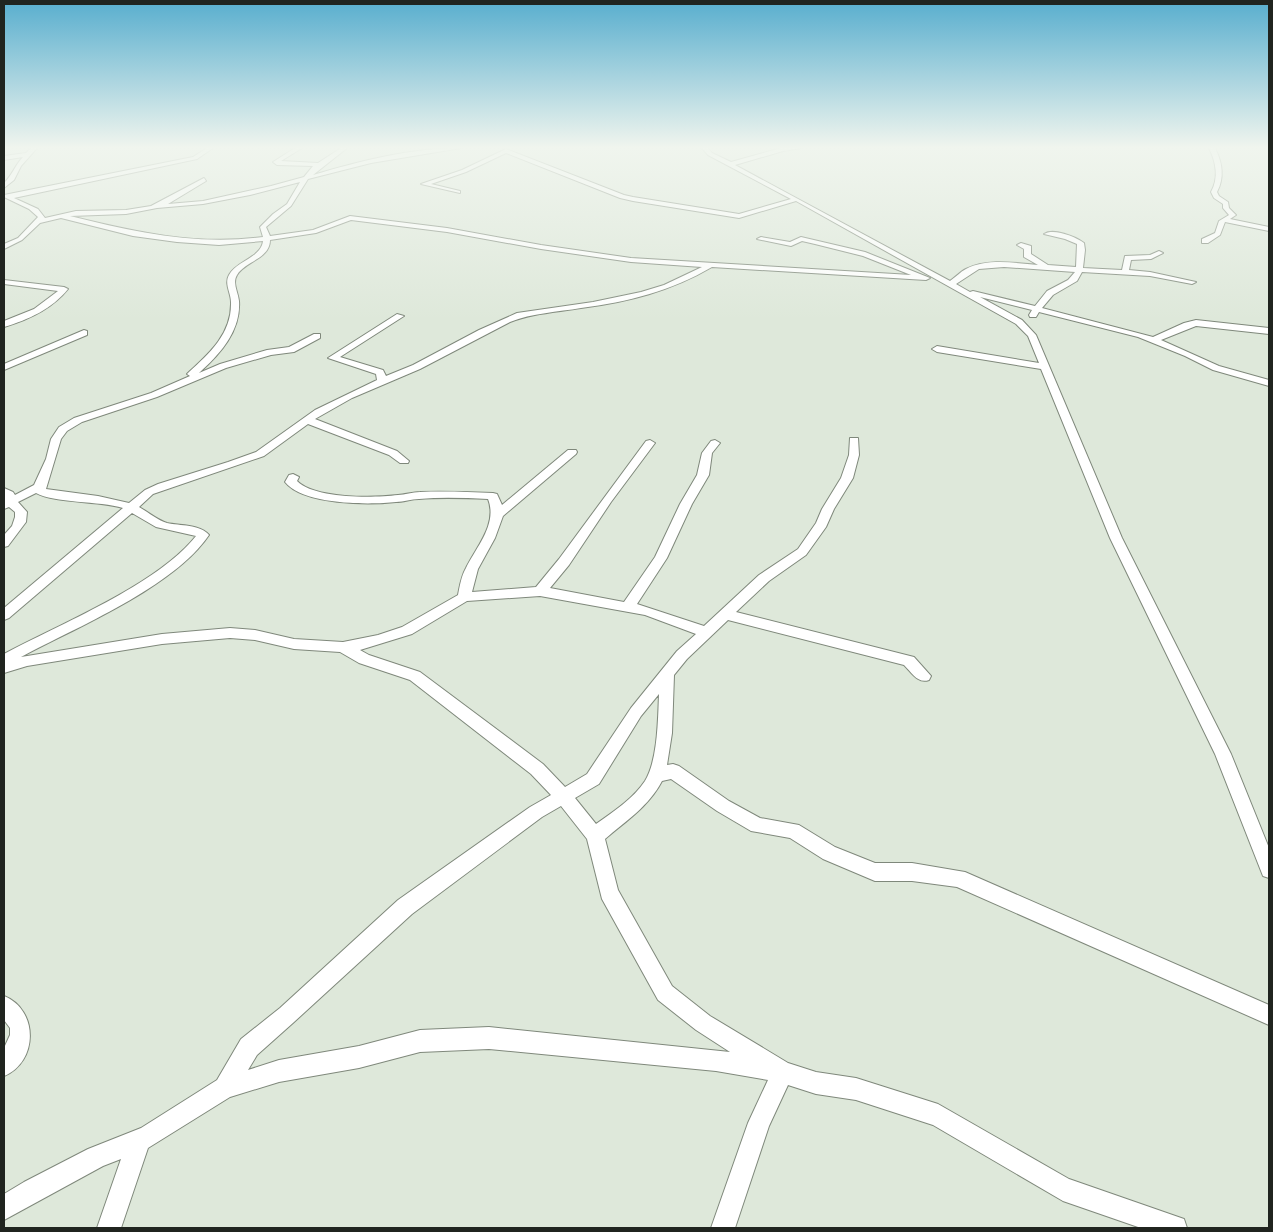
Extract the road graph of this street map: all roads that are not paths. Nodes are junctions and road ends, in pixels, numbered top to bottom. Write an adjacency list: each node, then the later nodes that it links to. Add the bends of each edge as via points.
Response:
1 (25, 205): 11 (street, via 40,213)
2 (189, 205): 8 (street)
3 (288, 205): 14 (street, via 263,227)
4 (674, 205): 5 (street, via 739,216)
5 (775, 205)
6 (809, 205): 26 (street)
7 (1226, 205): 10 (street, via 1233,215)
8 (155, 206): 9 (street)
9 (62, 216): 11 (street); 14 (street, via 133,234 177,240 227,243)
10 (1224, 220): 12 (street); 16 (street, via 1218,234)
11 (39, 221): 18 (street)
12 (1269, 228)
13 (1047, 234): 22 (street, via 1080,243)
14 (267, 238): 20 (street, via 314,232 353,218 447,230 618,259); 41 (street, via 259,255 232,275 236,298 228,338)
15 (761, 239): 24 (street, via 791,244 801,239 815,242 865,254)
16 (1205, 241)
17 (1021, 245): 21 (street, via 1028,248 1027,255 1037,263)
18 (4, 247)
19 (1159, 253): 23 (street, via 1151,257 1128,258)
20 (710, 265): 24 (street); 40 (street, via 687,278 646,292 520,315)
21 (1050, 268): 22 (street); 26 (street, via 986,265 966,272 956,282)
22 (1080, 269): 23 (street); 29 (street, via 1076,279 1049,294)
23 (1125, 273): 27 (street)
24 (926, 278): 26 (street)
25 (4, 282): 32 (street, via 64,289 29,315)
26 (945, 282): 28 (street)
27 (1192, 282)
28 (964, 292): 29 (street, via 1021,304); 31 (street)
29 (1035, 312): 31 (street); 36 (street, via 1128,331)
30 (400, 316): 40 (street, via 333,358 380,372)
31 (1019, 322): 38 (street, via 1032,335)
32 (4, 324)
33 (1269, 330): 36 (street, via 1196,323)
34 (84, 332): 39 (street)
35 (316, 336): 41 (street, via 291,350 258,355)
36 (1155, 340): 42 (street, via 1216,368)
37 (937, 349): 38 (street)
38 (1043, 366): 70 (street, via 1116,538 1223,754)
39 (4, 367)
40 (382, 381): 43 (street)
41 (180, 384): 50 (street, via 69,425 56,439)
42 (1269, 384)
43 (308, 420): 48 (street, via 383,448); 53 (street, via 261,453 164,485)
44 (854, 440): 59 (street, via 854,455 846,478 809,543)
45 (650, 443): 56 (street)
46 (714, 443): 58 (street, via 706,453 703,475 661,558)
47 (572, 452): 54 (street)
48 (404, 461)
49 (293, 477): 54 (street, via 293,486 317,495 394,500 418,495 493,496 497,502)
50 (39, 487): 52 (street); 53 (street, via 47,494 109,500)
51 (4, 491): 52 (street, via 9,494)
52 (7, 504): 55 (street, via 18,506 22,515 20,523)
53 (131, 507): 60 (street); 63 (street, via 153,522 203,535 198,544 161,574)
54 (497, 516): 57 (street, via 485,548 468,576)
55 (4, 543)
56 (540, 590): 57 (street); 58 (street)
57 (464, 597): 62 (street, via 413,629 375,642)
58 (628, 607): 61 (street)
59 (724, 614): 61 (street); 66 (street, via 909,661)
60 (4, 615)
61 (706, 632): 65 (street)
62 (343, 647): 64 (street, via 294,644 255,635 207,634 37,659); 68 (street, via 364,659 415,676 537,769)
63 (4, 660)
64 (4, 668)
65 (667, 674): 67 (street); 68 (street, via 636,712 593,779)
66 (924, 676)
67 (657, 775): 69 (street, via 641,798); 72 (street, via 673,771 722,806 758,825 793,831 829,853 875,872 912,872 958,878)
68 (564, 796): 69 (street); 75 (street, via 536,812 405,907 249,1047)
69 (595, 836): 74 (street, via 609,893 665,994 704,1023)
70 (1269, 870)
71 (4, 1006): 73 (street, via 21,1028 21,1038)
72 (1269, 1016)
73 (4, 1065)
74 (783, 1072): 75 (street, via 716,1060 490,1038 420,1041 359,1057 279,1071); 79 (street, via 760,1123); 80 (street, via 816,1083 856,1089 938,1115 1063,1189)
75 (225, 1088): 76 (street)
76 (140, 1139): 77 (street, via 96,1157); 78 (street)
77 (4, 1208)
78 (109, 1228)
79 (723, 1228)
80 (1175, 1228)

